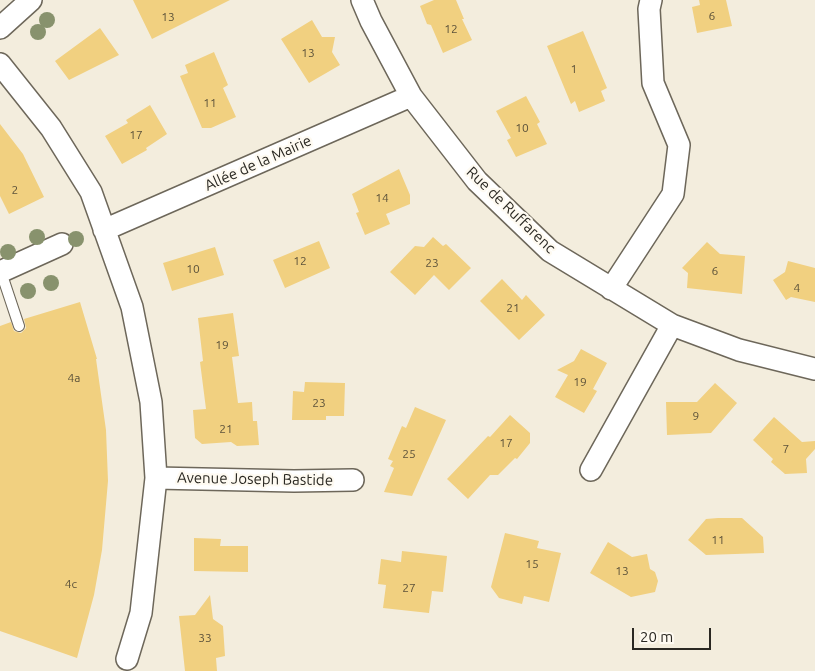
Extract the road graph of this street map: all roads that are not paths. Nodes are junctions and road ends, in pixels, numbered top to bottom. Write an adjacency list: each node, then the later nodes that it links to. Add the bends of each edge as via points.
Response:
1 (31, 0): 4 (street)
2 (362, 0): 6 (street, Rue de Ruffarenc)
3 (651, 0): 10 (street, via 653,83 679,145 673,194)
4 (0, 28)
5 (0, 64): 7 (street, Avenue Joseph Bastide, via 51,128 91,192)
6 (411, 96): 7 (street, Allée de la Mairie); 10 (street, Rue de Ruffarenc, via 477,181 550,251)
7 (104, 230): 15 (street, Avenue Joseph Bastide, via 132,307 151,402)
8 (62, 244): 9 (street)
9 (0, 272): 12 (lane)
10 (611, 288): 11 (street, Rue de Ruffarenc)
11 (672, 325): 13 (street, Rue de Ruffarenc, via 739,350); 14 (street)
12 (18, 326)
13 (815, 369)
14 (591, 470)
15 (156, 478): 16 (street, Avenue Joseph Bastide); 17 (street, Avenue Joseph Bastide, via 141,613)
16 (353, 480)
17 (127, 659)

